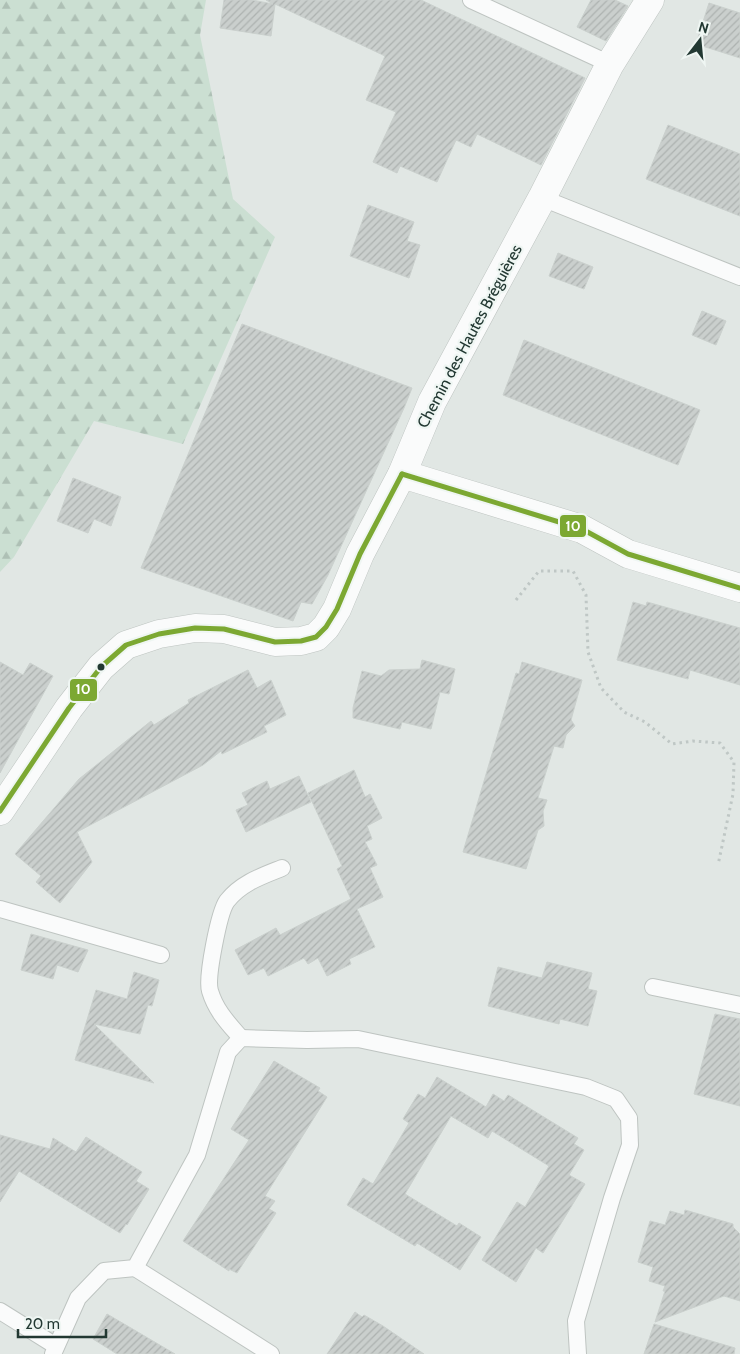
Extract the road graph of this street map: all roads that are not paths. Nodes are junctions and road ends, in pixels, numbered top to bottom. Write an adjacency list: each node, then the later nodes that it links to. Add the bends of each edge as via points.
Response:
1 (471, 0): 3 (lane)
2 (649, 0): 3 (street, Chemin des Hautes Bréguières)
3 (610, 64): 4 (street, Chemin des Hautes Bréguières)
4 (542, 198): 5 (lane); 6 (street, Chemin des Hautes Bréguières, via 432,402)
5 (740, 278)
6 (402, 474): 7 (street, via 582,529 628,554); 8 (street, Chemin des Hautes Bréguières, via 360,554 337,609 316,637 275,642 224,629 195,628 159,634 126,645 101,667 69,708)
7 (740, 588)
8 (0, 811)
9 (282, 868): 14 (lane, via 247,883 226,902 216,930 209,989 220,1015)
10 (0, 909): 11 (lane)
11 (161, 955)
12 (653, 987): 13 (lane)
13 (740, 1004)
14 (241, 1038): 15 (lane, via 228,1052 197,1155); 19 (lane, via 358,1039 586,1087 616,1099 629,1118 630,1145 576,1321)
15 (135, 1268): 17 (lane, via 104,1271 78,1298); 18 (lane)
16 (0, 1311): 17 (lane)
17 (54, 1350)
18 (271, 1354)
19 (578, 1354)

